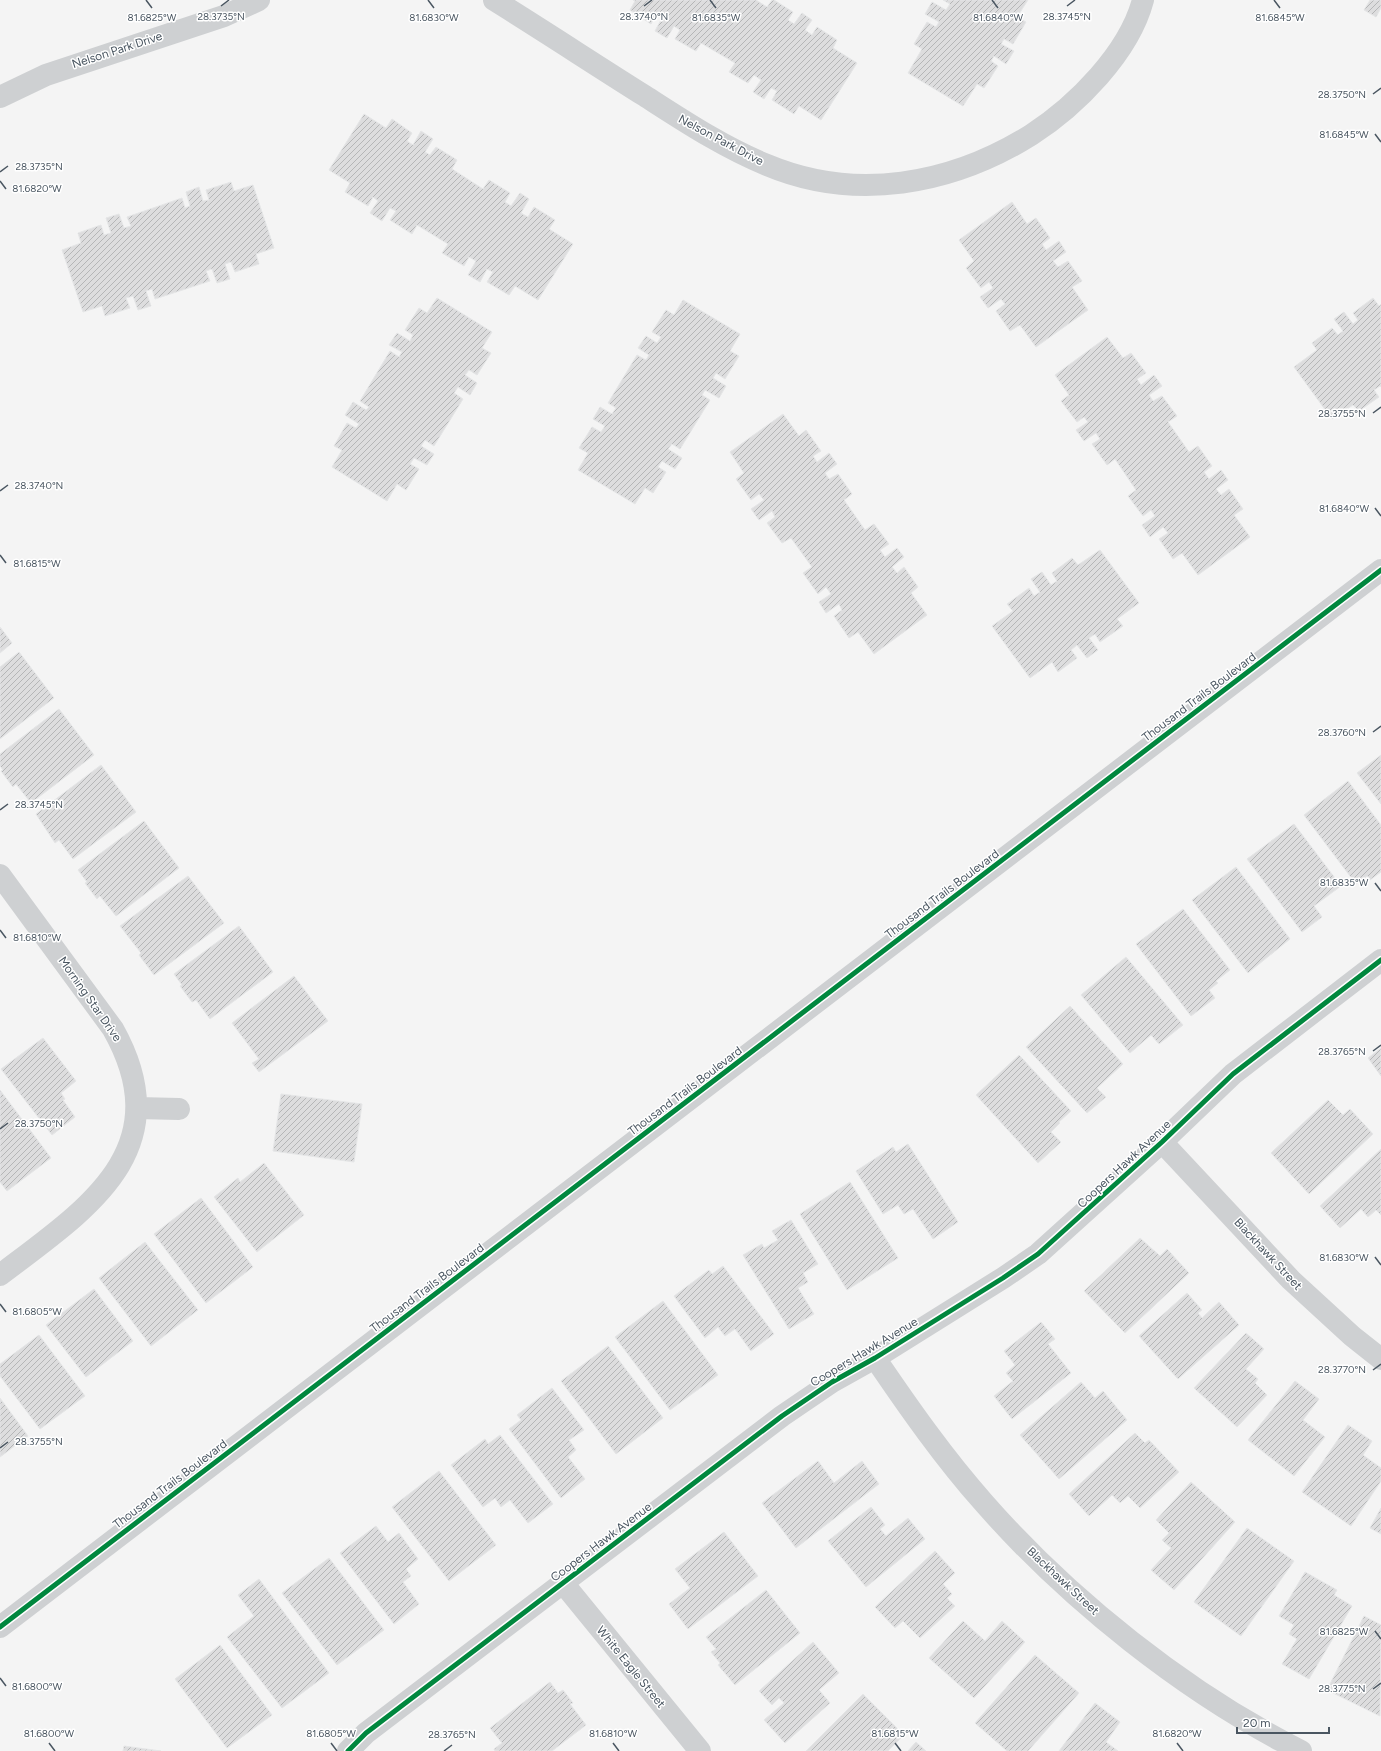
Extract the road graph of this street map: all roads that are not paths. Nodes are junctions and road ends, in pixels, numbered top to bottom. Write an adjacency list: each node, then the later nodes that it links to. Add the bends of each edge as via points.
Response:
1 (259, 0): 4 (street, Nelson Park Drive, via 224,16 59,70)
2 (494, 0): 3 (street, Nelson Park Drive, via 702,132 741,153 768,165 820,180 877,185 910,182 965,168 1018,143 1044,127 1091,85 1111,61 1129,33)
3 (1143, 0)
4 (0, 98)
5 (1381, 570): 15 (street, Thousand Trails Boulevard)
6 (0, 875): 8 (street, Morning Star Drive, via 123,1046 136,1088)
7 (1381, 960): 10 (street, Coopers Hawk Avenue, via 1233,1074)
8 (137, 1108): 9 (street); 11 (street, Morning Star Drive, via 135,1128 128,1150 117,1171 103,1189 66,1224)
9 (179, 1109)
10 (1162, 1142): 12 (street, Coopers Hawk Avenue, via 1038,1254); 13 (street, Blackhawk Street, via 1291,1280)
11 (0, 1275)
12 (875, 1358): 14 (street, Coopers Hawk Avenue, via 832,1382 782,1416); 18 (street, Blackhawk Street, via 926,1432 984,1503 1046,1568 1118,1631 1201,1692)
13 (1381, 1359)
14 (563, 1583): 16 (street, Coopers Hawk Avenue, via 366,1733); 17 (street, White Eagle Street)
15 (0, 1626)
16 (348, 1751)
17 (700, 1751)
18 (1301, 1751)

